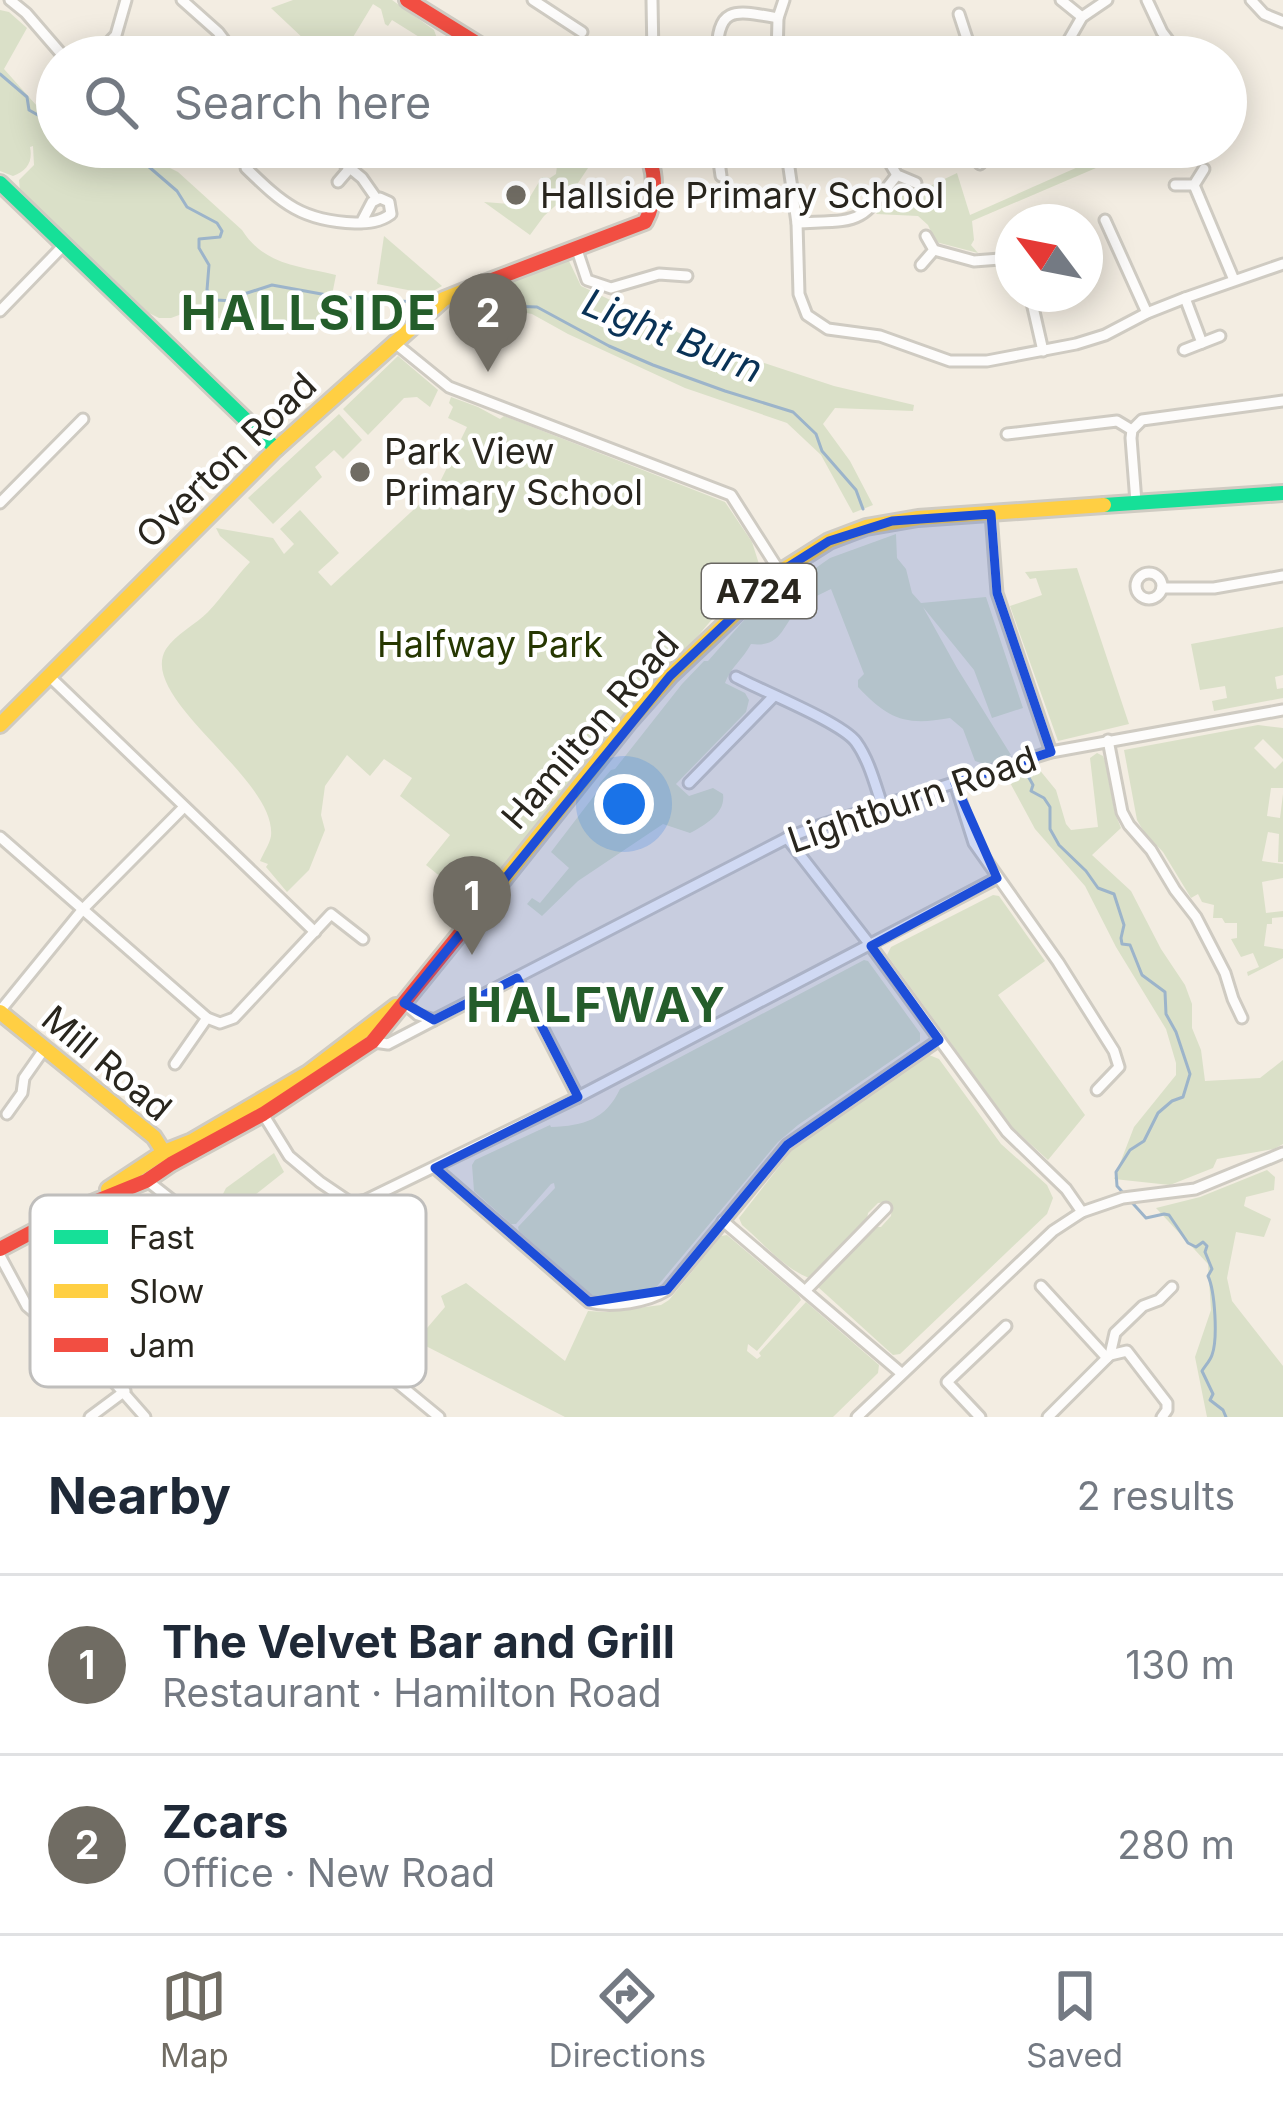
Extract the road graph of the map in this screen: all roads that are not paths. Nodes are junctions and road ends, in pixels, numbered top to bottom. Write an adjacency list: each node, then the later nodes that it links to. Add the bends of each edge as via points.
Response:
1 (10, 0): 19 (street)
2 (126, 0): 20 (street)
3 (182, 0): 13 (street)
4 (407, 0): 22 (main road)
5 (532, 0): 18 (street)
6 (652, 0): 23 (street)
7 (784, 0): 16 (street)
8 (1061, 0): 15 (street)
9 (1107, 0): 15 (street)
10 (1147, 0): 28 (street)
11 (1251, 0): 17 (street)
12 (203, 1): 13 (street)
13 (195, 11): 21 (street)
14 (959, 14): 26 (street)
15 (1082, 17): 27 (street)
16 (778, 18): 24 (street, via 735,11); 25 (street)
17 (1283, 22)
18 (582, 32)
19 (46, 36)
20 (115, 36)
21 (221, 36)
22 (466, 36)
23 (653, 36)
24 (717, 36)
25 (778, 36)
26 (966, 36)
27 (1071, 36)
28 (1165, 36)
29 (246, 168): 45 (street, via 314,219)
30 (350, 168): 38 (street); 43 (street)
31 (653, 168): 49 (main road, Overton Road, via 644,222)
32 (720, 168): 37 (street)
33 (789, 168): 46 (street)
34 (893, 168): 36 (street)
35 (1204, 169): 42 (street)
36 (897, 175): 40 (street); 46 (street, via 860,218)
37 (721, 176)
38 (338, 182)
39 (0, 183): 48 (main road)
40 (916, 183)
41 (1175, 184): 42 (street)
42 (1194, 185): 55 (street)
43 (376, 199): 45 (street); 45 (street, via 389,202 389,217)
44 (1105, 220): 59 (street)
45 (362, 223)
46 (797, 223): 63 (street, via 800,294 807,315 829,329 880,336 950,361)
47 (926, 236): 50 (street)
48 (64, 245): 57 (street); 69 (main road)
49 (576, 247): 54 (street, via 587,280 611,288 659,274); 62 (main road, Overton Road, via 445,299)
50 (934, 250): 51 (street); 52 (street)
51 (995, 259)
52 (921, 265)
53 (1282, 267): 55 (street)
54 (687, 276)
55 (1234, 280): 56 (street)
56 (1185, 298): 59 (street); 61 (street)
57 (0, 311)
58 (1034, 312): 63 (street)
59 (1147, 313): 63 (street, via 1105,335)
60 (1220, 337): 61 (street)
61 (1202, 343): 64 (street)
62 (396, 344): 69 (main road, Overton Road); 74 (street, via 449,388 731,495)
63 (1042, 350)
64 (1184, 350)
65 (1283, 401): 67 (street, via 1142,421)
66 (83, 419): 72 (street)
67 (1132, 430): 68 (street, via 1117,421); 71 (street)
68 (1007, 434)
69 (276, 448): 77 (main road, Overton Road)
70 (1283, 494): 71 (main road, Hamilton Road / A724)
71 (1136, 502): 73 (main road, Hamilton Road / A724)
72 (0, 503)
73 (991, 514): 74 (main road, Hamilton Road / A724, via 866,527); 83 (street, via 997,593)
74 (780, 572): 96 (main road, Hamilton Road / A724, via 630,721)
75 (1283, 576): 76 (street)
76 (1162, 588)
77 (50, 676): 81 (main road, Overton Road); 87 (street)
78 (736, 677): 79 (street)
79 (773, 697): 84 (street); 86 (street, via 853,737)
80 (1283, 710): 82 (street, Lightburn Road)
81 (0, 725)
82 (1108, 740): 83 (street, Lightburn Road); 99 (street, via 1122,812 1196,917)
83 (1051, 752): 85 (street, Lightburn Road)
84 (689, 782)
85 (955, 783): 86 (street, Lightburn Road); 90 (street, via 974,844)
86 (882, 805): 89 (street, Lightburn Road)
87 (184, 807): 91 (street); 92 (street)
88 (0, 837): 91 (street)
89 (787, 838): 94 (street); 95 (street, Lightburn Road)
90 (998, 878): 94 (street); 105 (street, via 1114,1051 1120,1067)
91 (82, 909): 97 (street); 98 (street)
92 (314, 932): 93 (street, via 331,914); 98 (street, via 234,1018)
93 (362, 939)
94 (871, 946): 101 (street); 106 (street)
95 (517, 978): 100 (street, Lightburn Road); 106 (street)
96 (404, 1003): 100 (street); 102 (main road, Hamilton Road / A724); 110 (main road, Hamilton Road / A724)
97 (0, 1012): 103 (main road, Mill Road)
98 (207, 1018): 104 (street)
99 (1242, 1018)
100 (434, 1020): 102 (street, Lightburn Road, via 388,1044)
101 (939, 1040): 118 (street, via 1007,1132); 119 (street, via 787,1145)
102 (372, 1042): 108 (main road, Hamilton Road / A724)
103 (45, 1048): 107 (street); 110 (main road, Mill Road, via 154,1137)
104 (175, 1064)
105 (1097, 1090)
106 (578, 1097): 111 (street)
107 (7, 1114)
108 (262, 1114): 110 (main road, Hamilton Road / A724); 115 (street, via 289,1156)
109 (1283, 1153): 118 (street, via 1196,1189)
110 (168, 1158): 112 (main road, Hamilton Road / A724)
111 (435, 1168): 116 (street); 119 (street, via 599,1305 667,1290)
112 (142, 1175): 113 (main road, Hamilton Road / A724); 114 (street)
113 (104, 1195)
114 (167, 1195)
115 (339, 1195)
116 (377, 1195)
117 (886, 1208): 124 (street)
118 (1082, 1212): 128 (street)
119 (723, 1221): 124 (street)
120 (30, 1235): 121 (main road, Hamilton Road / A724)
121 (0, 1252): 125 (street)
122 (1041, 1286): 127 (street)
123 (1172, 1287): 127 (street, via 1114,1333)
124 (806, 1290): 128 (street)
125 (30, 1309)
126 (1006, 1326): 136 (street, via 947,1382)
127 (1108, 1356): 137 (street); 138 (street, via 1127,1351 1165,1400)
128 (901, 1373): 135 (street)
129 (122, 1387): 131 (street)
130 (403, 1387): 134 (street)
131 (125, 1390): 132 (street); 133 (street)
132 (90, 1417)
133 (146, 1417)
134 (439, 1417)
135 (857, 1417)
136 (980, 1417)
137 (1048, 1417)
138 (1162, 1417)

